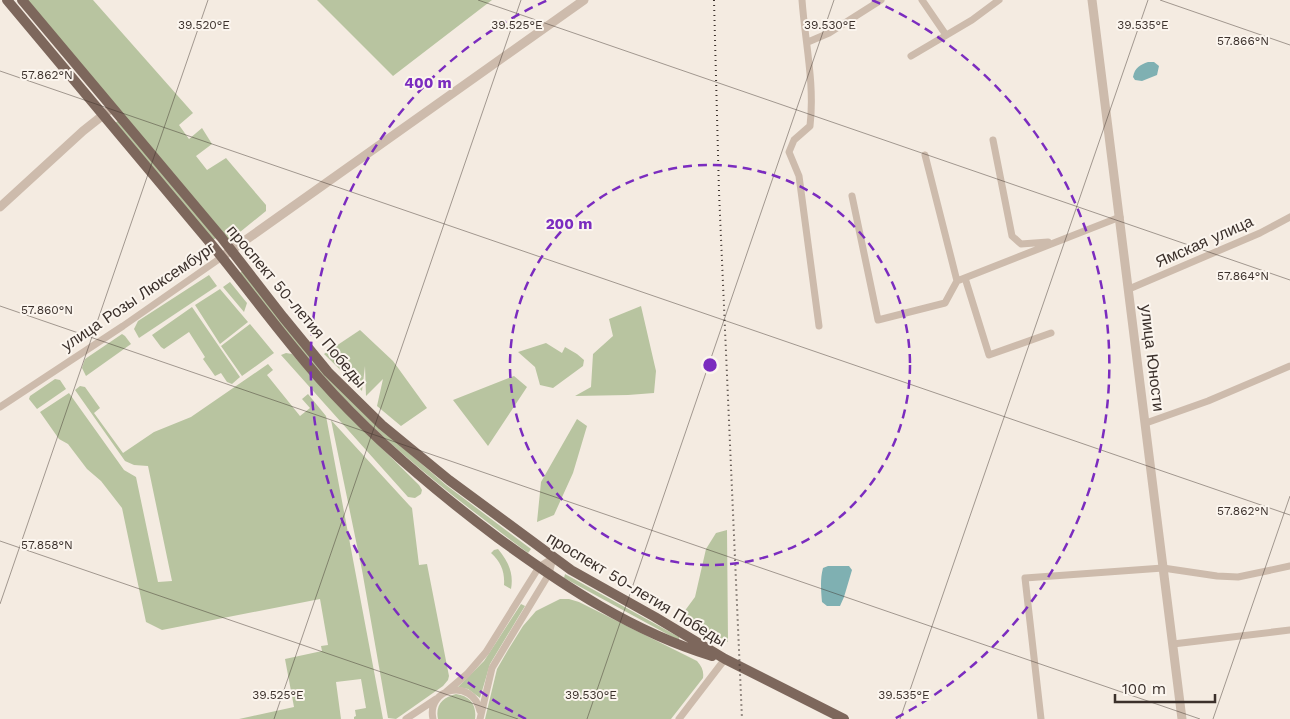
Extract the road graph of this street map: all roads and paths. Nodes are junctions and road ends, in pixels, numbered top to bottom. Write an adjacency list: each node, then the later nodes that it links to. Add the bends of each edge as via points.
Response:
1 (7, 0): 13 (main road, проспект 50-летия Победы)
2 (22, 0): 12 (main road, проспект 50-летия Победы)
3 (584, 0): 21 (street, улица Розы Люксембург)
4 (802, 0): 10 (street)
5 (881, 0): 10 (street, via 829,34)
6 (922, 0): 9 (street)
7 (999, 0): 9 (street)
8 (1092, 0): 18 (street, улица Юности)
9 (946, 35): 11 (street)
10 (808, 42): 26 (street, via 810,126 794,140 789,152 799,176)
11 (911, 56)
12 (112, 108): 13 (street); 21 (main road, проспект 50-летия Победы)
13 (103, 115): 17 (street); 22 (main road, проспект 50-летия Победы)
14 (993, 140): 20 (street, via 1012,236 1021,244)
15 (925, 154): 24 (street)
16 (852, 196): 24 (street, via 878,320 945,303)
17 (0, 208)
18 (1120, 217): 20 (street); 25 (street, улица Юности)
19 (1290, 217): 25 (street, Ямская улица)
20 (1058, 241): 23 (street)
21 (231, 250): 22 (street, улица Розы Люксембург); 31 (main road, проспект 50-летия Победы, via 328,372 354,399 449,480)
22 (222, 257): 29 (street, улица Розы Люксембург); 33 (main road, проспект 50-летия Победы, via 296,351 346,407 426,482)
23 (966, 278): 24 (street); 27 (street, via 989,355)
24 (957, 281)
25 (1129, 289): 30 (street, улица Юности)
26 (819, 326)
27 (1051, 333)
28 (1290, 366): 30 (street)
29 (0, 407)
30 (1146, 423): 34 (street, улица Юности)
31 (553, 558): 33 (street); 35 (street); 38 (main road, проспект 50-летия Победы)
32 (1290, 566): 34 (street, via 1238,577)
33 (539, 567): 35 (main road, проспект 50-летия Победы); 39 (street, via 486,652)
34 (1163, 568): 37 (street, улица Юности); 46 (street, via 1026,578)
35 (549, 574): 38 (main road, проспект 50-летия Победы, via 663,638); 43 (street, via 492,668)
36 (1290, 630): 37 (street)
37 (1173, 644): 47 (street, улица Юности)
38 (725, 659): 44 (street); 45 (main road)
39 (446, 692): 40 (street); 43 (street, via 465,691 473,696 481,712)
40 (438, 698): 41 (street); 42 (street)
41 (406, 719)
42 (433, 719)
43 (480, 719)
44 (679, 719)
45 (844, 719)
46 (1041, 719)
47 (1182, 719)

